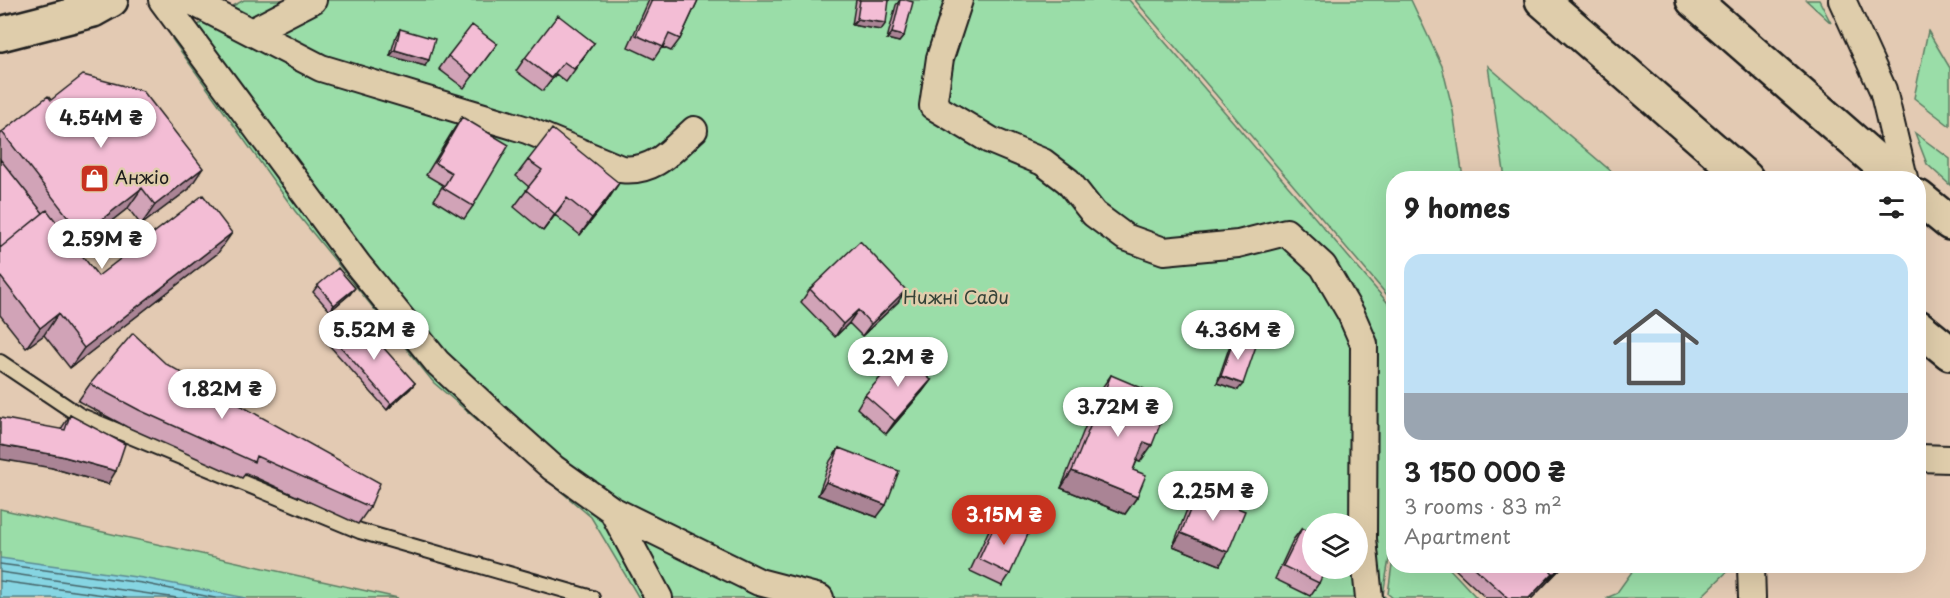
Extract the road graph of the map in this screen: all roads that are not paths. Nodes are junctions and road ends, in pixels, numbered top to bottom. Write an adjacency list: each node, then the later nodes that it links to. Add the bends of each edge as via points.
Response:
1 (111, 0): 10 (main road, via 93,10)
2 (162, 0): 22 (street, via 358,265 436,362 553,468)
3 (189, 0): 9 (street)
4 (313, 0): 9 (street)
5 (959, 0): 27 (street, via 940,58 933,106 990,140 1042,162 1068,181 1094,214 1125,237 1164,251 1238,244 1286,232 1323,266 1364,344 1364,539)
6 (1542, 0): 12 (main road)
7 (1693, 0): 13 (main road)
8 (1842, 0): 14 (street, via 1883,90)
9 (253, 31): 11 (street, via 321,68 527,130 621,169 637,171 651,167)
10 (0, 34)
11 (694, 130)
12 (1738, 171)
13 (1888, 171)
14 (1902, 171)
15 (1926, 204): 16 (main road)
16 (1950, 223)
17 (1926, 334): 18 (main road)
18 (1950, 353)
19 (0, 362): 24 (lane, via 79,415 360,531)
20 (1926, 458): 21 (street)
21 (1950, 459)
22 (612, 510): 25 (street); 26 (street, via 759,582)
23 (1751, 573): 28 (street)
24 (592, 598)
25 (659, 598)
26 (820, 598)
27 (1369, 598)
28 (1752, 598)

